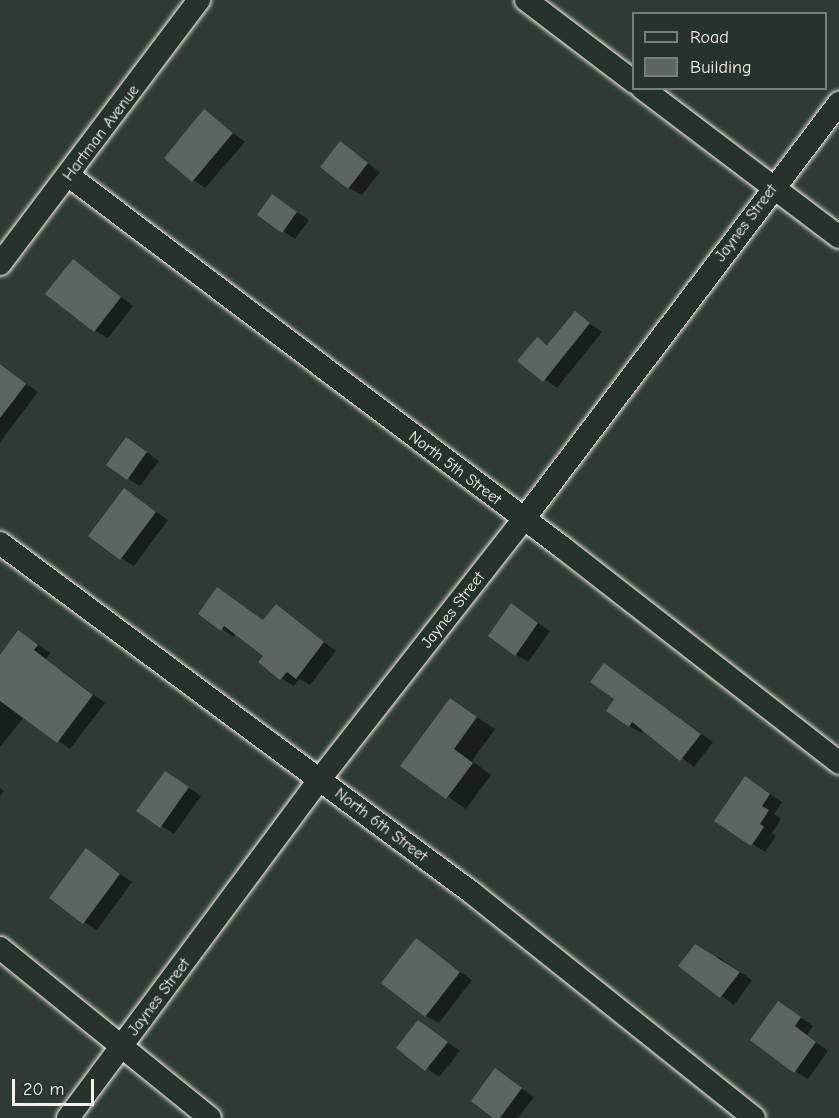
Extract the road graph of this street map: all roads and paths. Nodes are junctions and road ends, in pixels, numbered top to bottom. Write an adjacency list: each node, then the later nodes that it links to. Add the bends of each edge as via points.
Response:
1 (199, 0): 6 (street, Hartman Avenue)
2 (526, 0): 3 (street)
3 (632, 81)
4 (645, 90): 7 (street)
5 (839, 104): 7 (street, Jaynes Street)
6 (69, 176): 9 (street, Hartman Avenue); 10 (street, North 5th Street)
7 (773, 188): 8 (street); 10 (street, Jaynes Street)
8 (839, 237)
9 (0, 264)
10 (524, 519): 12 (street, North 5th Street); 13 (street, Jaynes Street)
11 (0, 543): 13 (street, North 6th Street)
12 (839, 763)
13 (320, 779): 15 (street, Jaynes Street); 18 (street, North 6th Street, via 471,892)
14 (0, 948): 15 (street)
15 (121, 1047): 16 (street, Jaynes Street); 17 (street)
16 (68, 1118)
17 (210, 1118)
18 (754, 1118)

